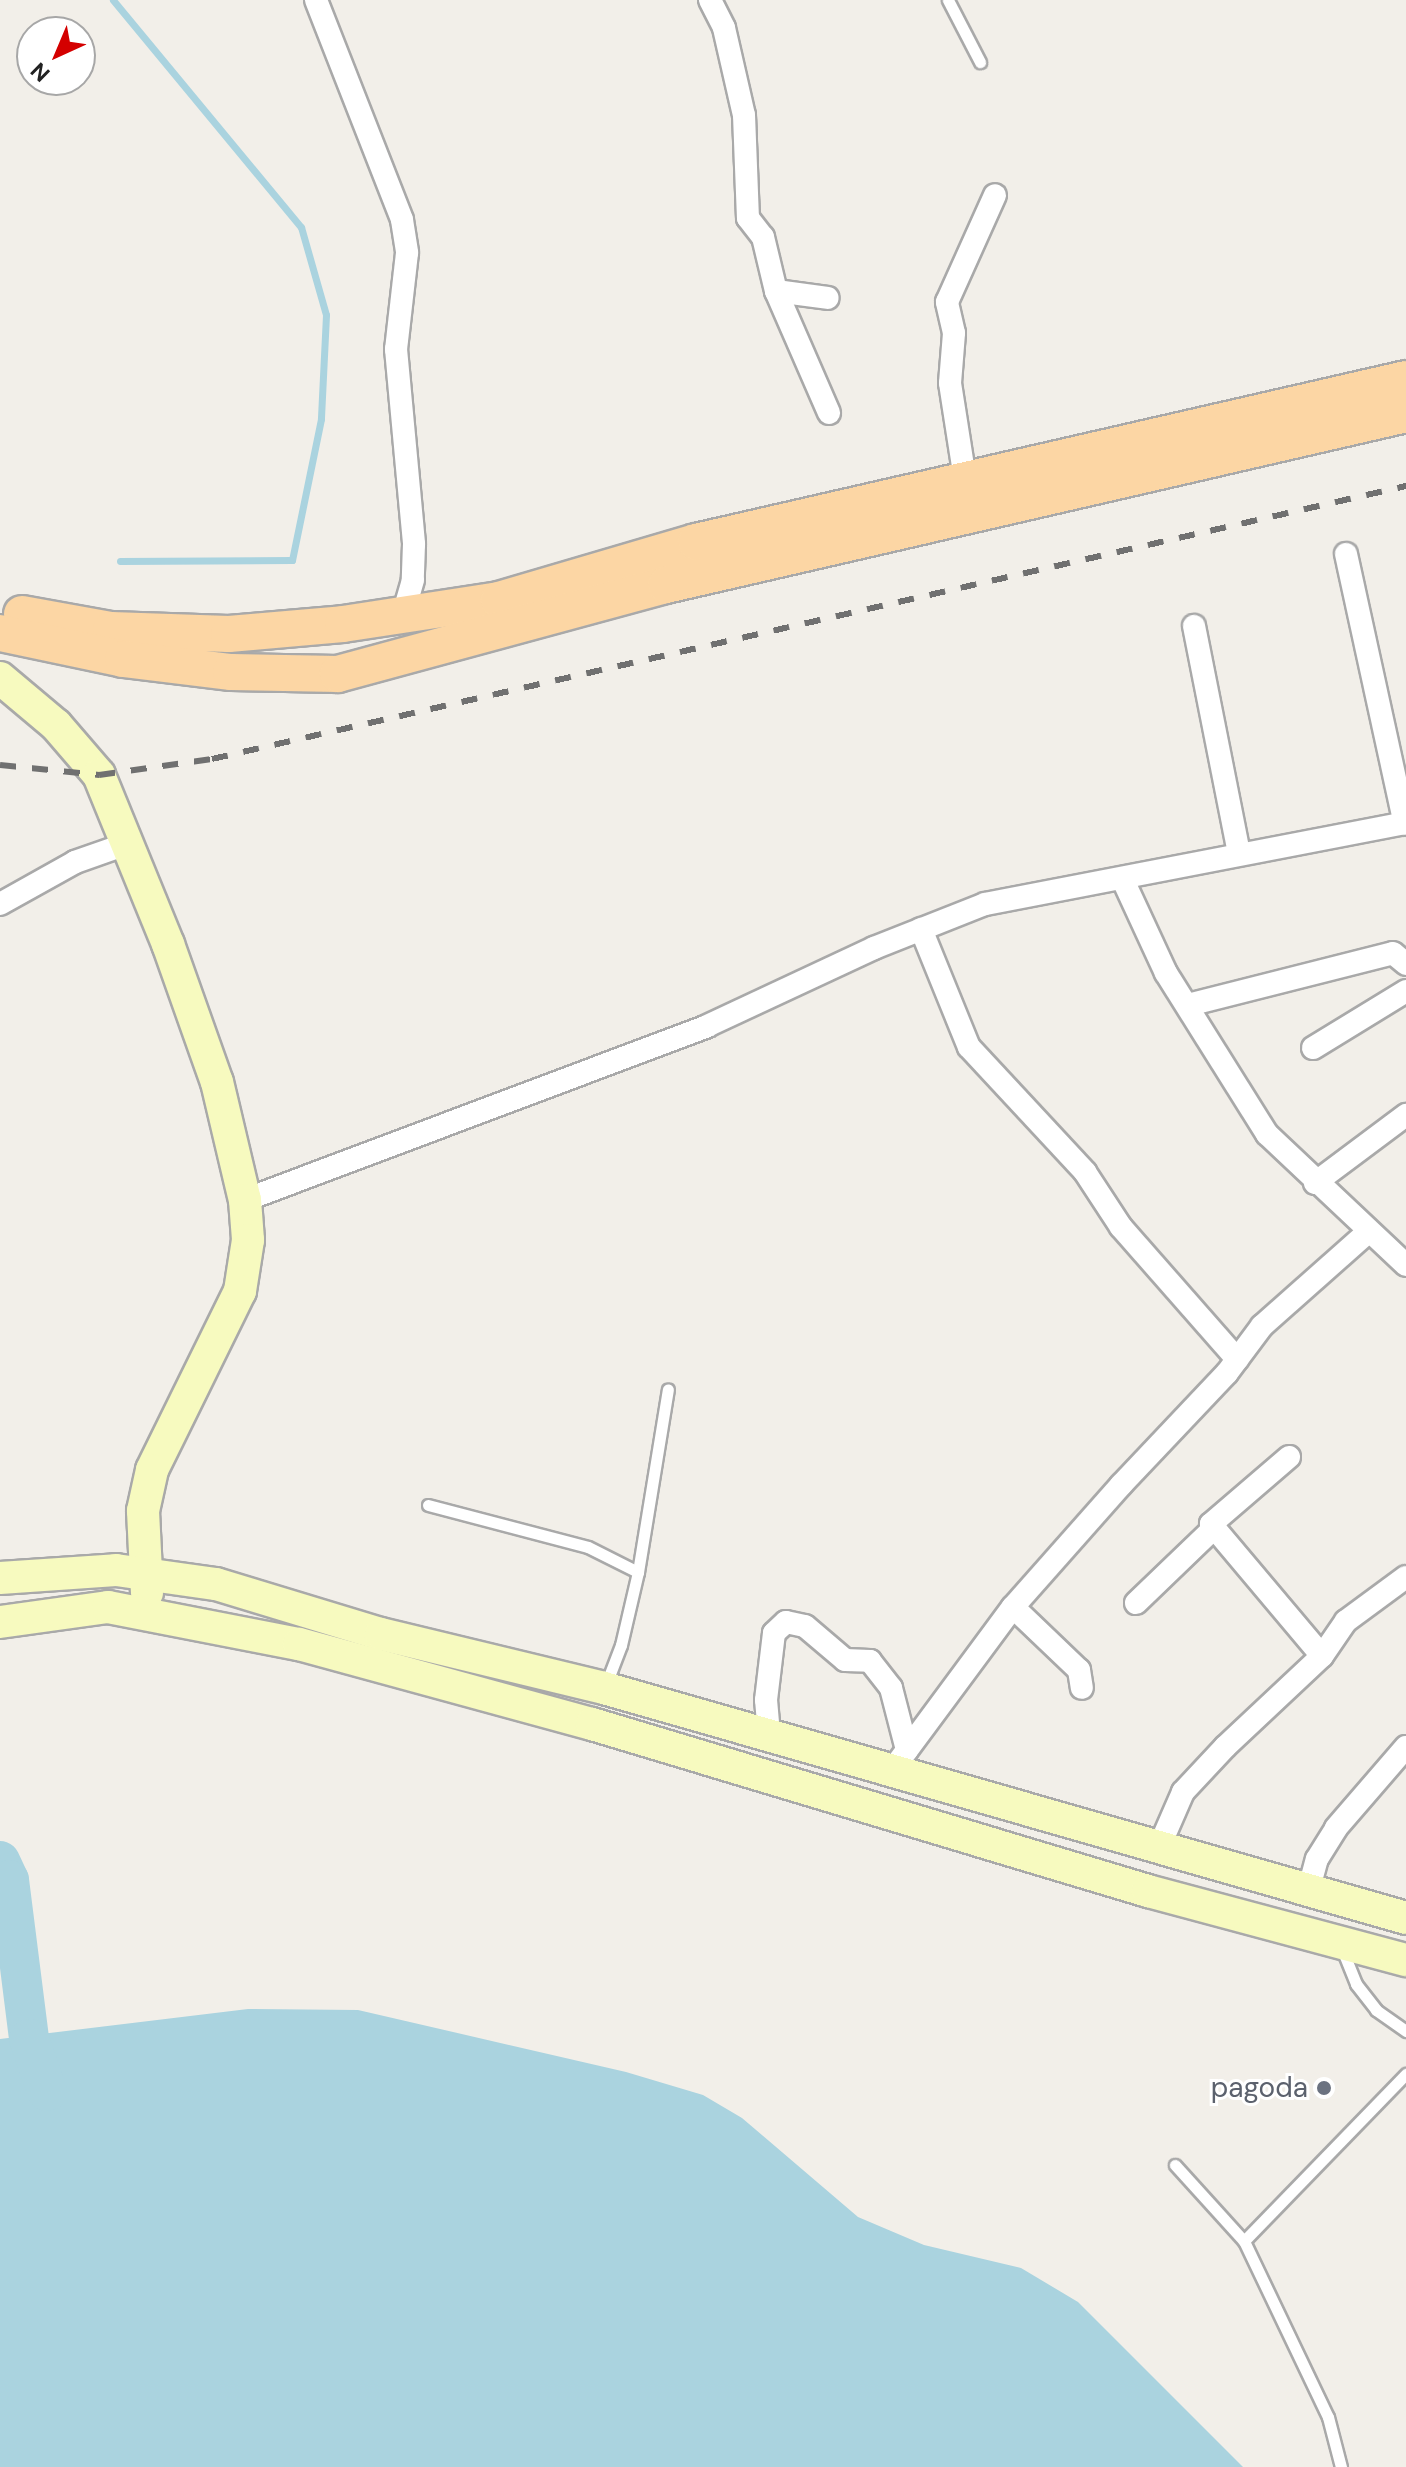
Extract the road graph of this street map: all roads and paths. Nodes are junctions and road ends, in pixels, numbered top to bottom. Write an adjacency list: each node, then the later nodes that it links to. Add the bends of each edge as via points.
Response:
1 (316, 0): 14 (street, via 402,220 407,253 396,349 414,544 413,580)
2 (948, 0): 4 (lane)
3 (712, 1): 6 (street, via 724,28 744,115 748,218 763,237)
4 (980, 62)
5 (995, 195): 11 (street, via 947,302 954,333 950,383)
6 (776, 291): 7 (street); 9 (street)
7 (828, 298)
8 (1406, 379): 11 (main road)
9 (829, 413)
10 (1406, 414): 16 (main road, via 666,585 338,674 231,672 123,659)
11 (965, 479): 14 (main road, via 696,542 528,594)
12 (1346, 554): 18 (street)
13 (0, 610): 14 (main road, via 111,630 229,634)
14 (403, 614)
15 (1194, 626): 20 (street)
16 (0, 633)
17 (0, 678): 19 (main road, via 78,748 99,775)
18 (1405, 824): 20 (street, via 1327,842)
19 (126, 844): 22 (street, via 75,862); 30 (main road, via 217,1082)
20 (1239, 853): 21 (street)
21 (1124, 882): 23 (street, via 985,904); 26 (street, via 1166,973)
22 (0, 904)
23 (921, 929): 30 (street, via 707,1026); 33 (street, via 969,1047 1085,1172 1121,1227)
24 (1406, 964): 26 (street, via 1393,953)
25 (1406, 991): 27 (street)
26 (1188, 1005): 29 (street, via 1248,1108)
27 (1313, 1048)
28 (1406, 1115): 29 (street)
29 (1315, 1183): 31 (street)
30 (245, 1200): 38 (main road, via 248,1240 240,1291 152,1470 143,1511)
31 (1368, 1232): 32 (street); 33 (street, via 1301,1288)
32 (1406, 1265)
33 (1237, 1359): 43 (street)
34 (668, 1389): 39 (lane)
35 (1289, 1457): 37 (street, via 1217,1517)
36 (428, 1505): 39 (lane, via 588,1547)
37 (1213, 1529): 42 (street); 46 (street)
38 (146, 1572): 41 (main road); 44 (main road); 47 (main road, via 216,1584 381,1634)
39 (638, 1572): 47 (lane, via 621,1645)
40 (1406, 1577): 46 (street, via 1346,1621)
41 (0, 1578)
42 (1136, 1603)
43 (1013, 1607): 48 (street, via 1079,1670); 51 (street)
44 (148, 1614): 45 (main road, via 108,1607); 55 (main road, via 299,1644 592,1724 1148,1891)
45 (0, 1622)
46 (1322, 1656): 52 (street, via 1183,1792)
47 (604, 1688): 49 (main road)
48 (1082, 1688)
49 (769, 1734): 51 (main road); 51 (street, via 766,1700 774,1633 786,1622 805,1626 845,1660 870,1661 891,1688)
50 (1406, 1747): 53 (street, via 1336,1828 1317,1859)
51 (900, 1759): 52 (main road, via 956,1791)
52 (1160, 1845): 53 (main road)
53 (1308, 1892): 54 (main road)
54 (1406, 1918)
55 (1340, 1942): 56 (main road); 57 (lane, via 1356,1984 1376,2010)
56 (1406, 1960)
57 (1406, 2031)
58 (1406, 2074): 60 (lane)
59 (1175, 2165): 60 (lane)
60 (1244, 2241): 61 (lane, via 1328,2417)
61 (1341, 2467)

